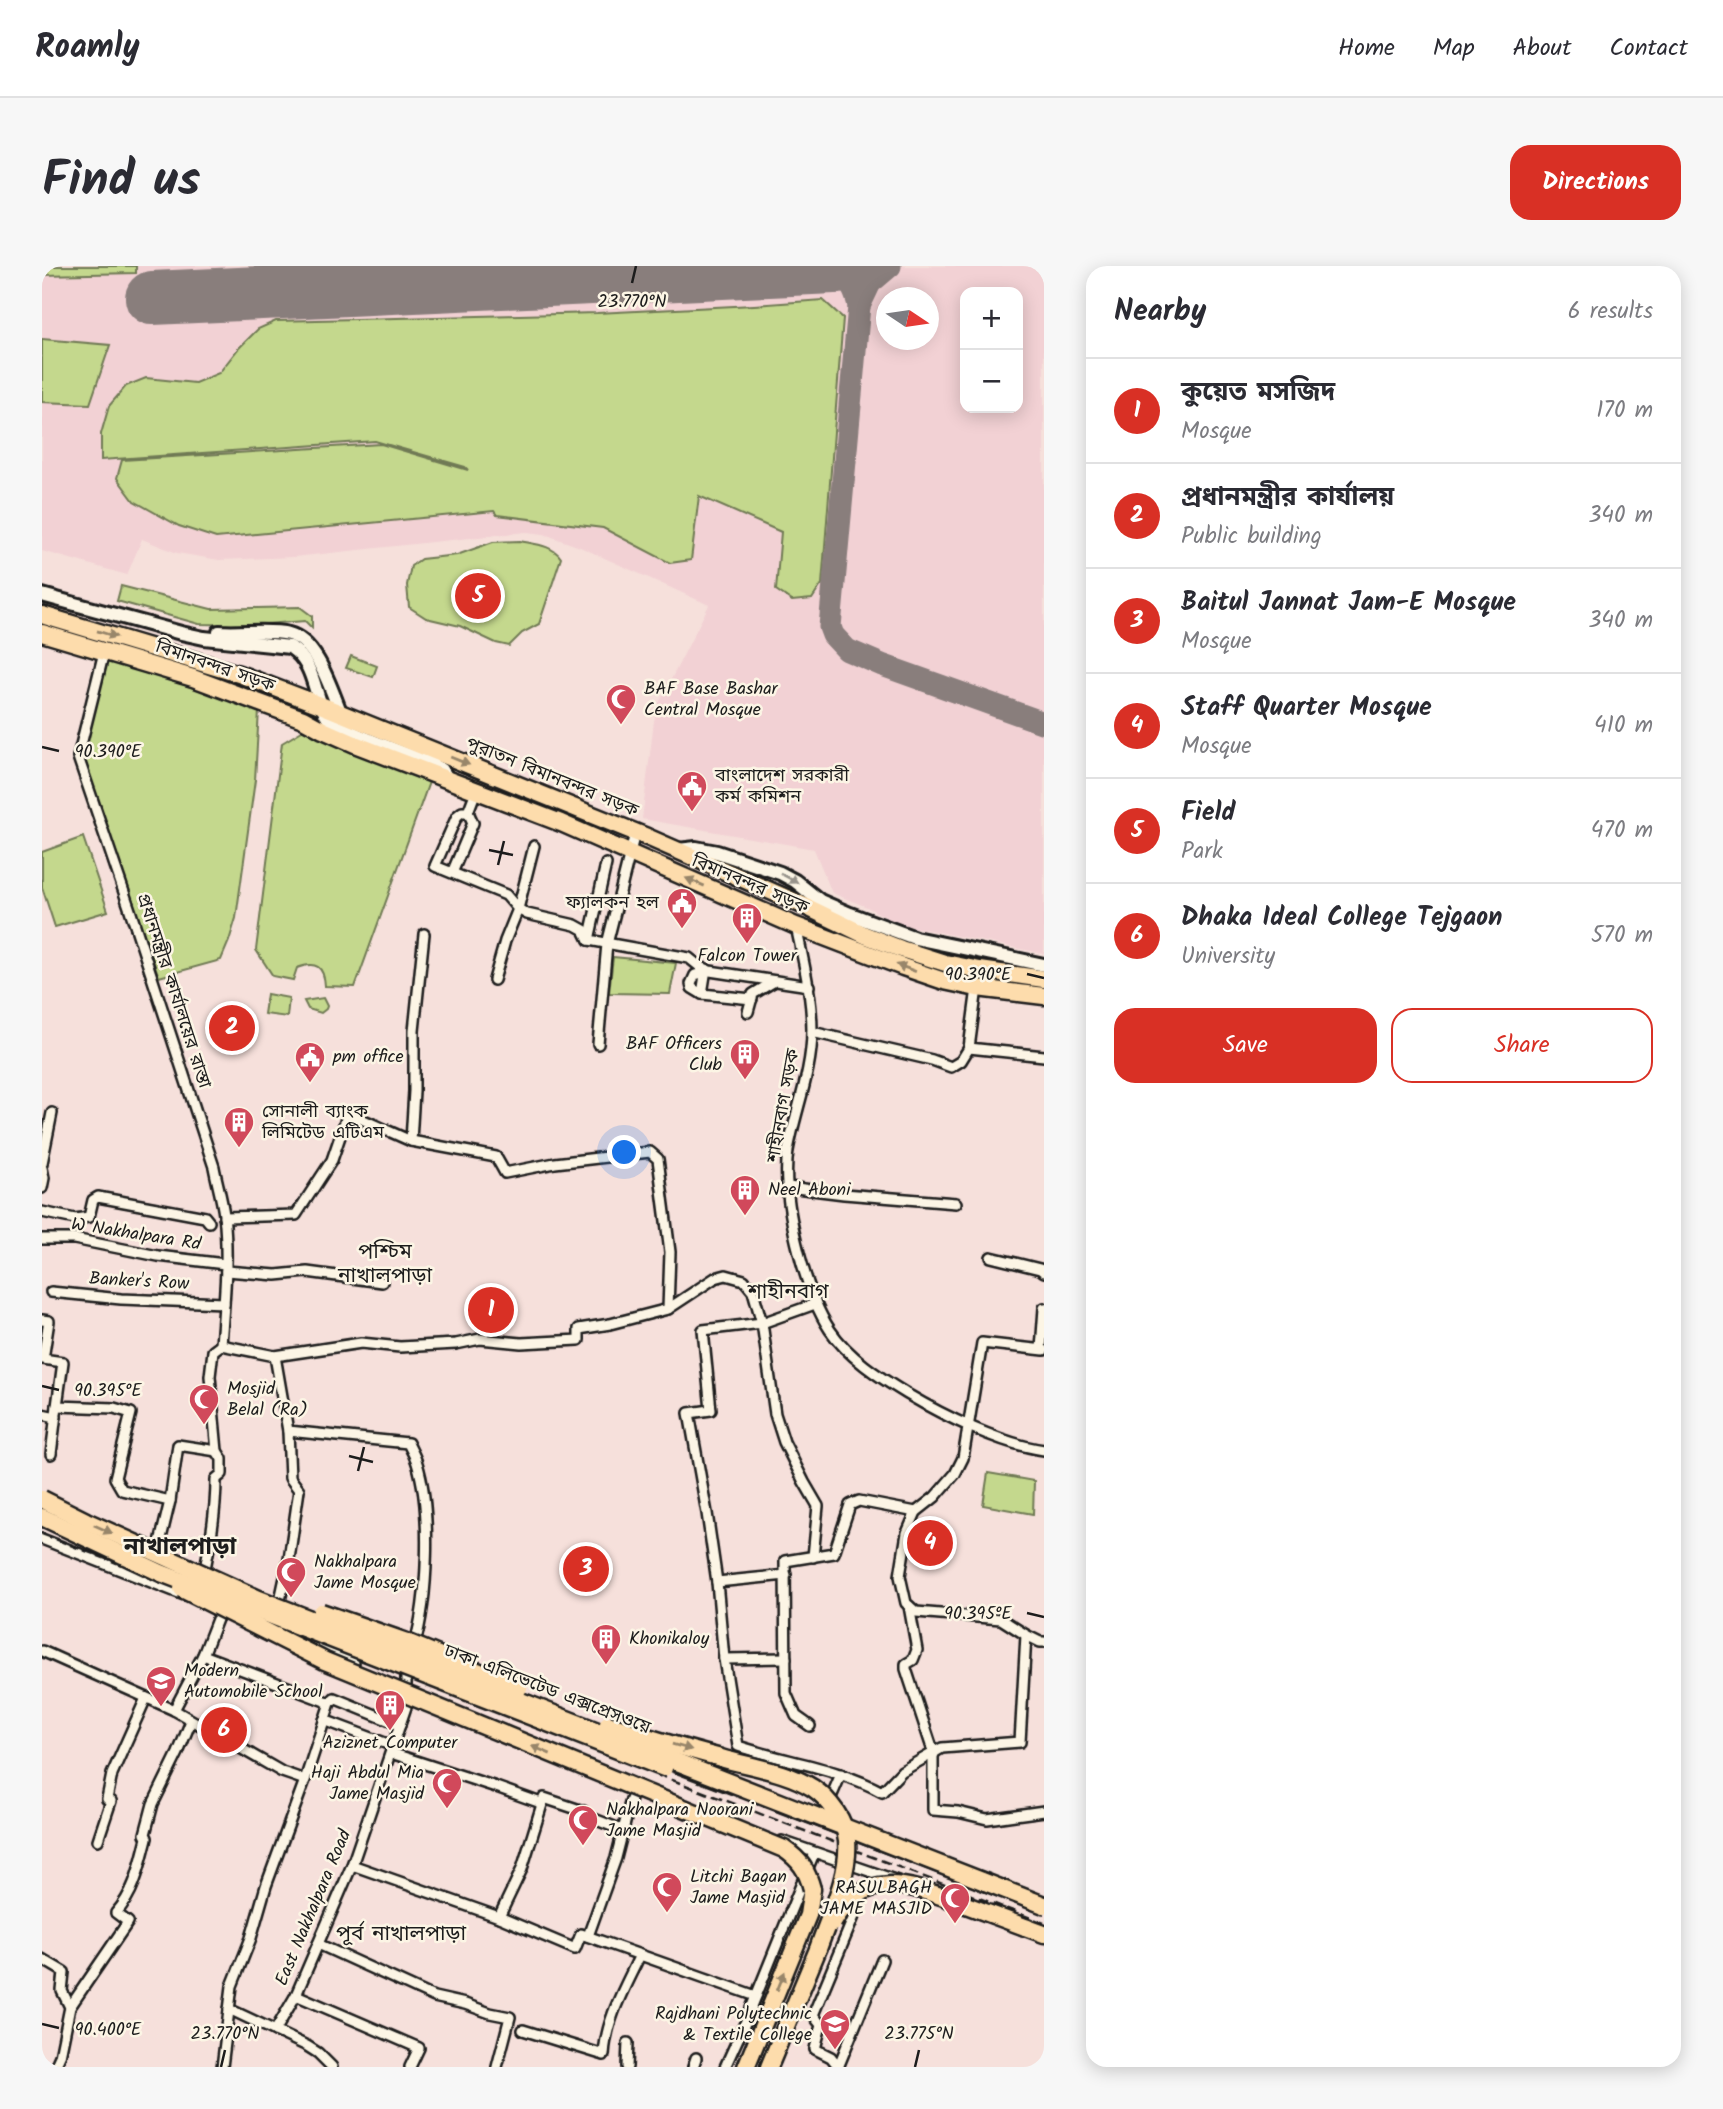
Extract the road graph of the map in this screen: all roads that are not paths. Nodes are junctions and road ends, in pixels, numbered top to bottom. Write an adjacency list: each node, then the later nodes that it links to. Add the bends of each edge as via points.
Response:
1 (42, 588): 9 (main road, via 190,629 294,636 316,657)
2 (42, 595): 7 (main road, via 181,634 290,647 315,681)
3 (42, 615): 6 (highway, পুরাতন বিমানবন্দর সড়ক, one-way to 6)
4 (42, 633): 5 (highway, বিমানবন্দর সড়ক)
5 (104, 652): 8 (highway, বিমানবন্দর সড়ক); 46 (street, প্রধানমন্ত্রীর কার্যালয়ের রাস্তা, via 78,757 214,1167)
6 (277, 689): 7 (highway, পুরাতন বিমানবন্দর সড়ক); 8 (highway)
7 (316, 704): 9 (highway, পুরাতন বিমানবন্দর সড়ক); 10 (highway); 11 (main road, বিমানবন্দর সড়ক, via 337,725 432,764)
8 (270, 706): 10 (highway, বিমানবন্দর সড়ক)
9 (341, 714): 14 (highway, পুরাতন বিমানবন্দর সড়ক, one-way to 14)
10 (303, 719): 11 (highway, বিমানবন্দর সড়ক)
11 (449, 780): 12 (highway, বিমানবন্দর সড়ক)
12 (476, 791): 13 (street); 17 (highway, বিমানবন্দর সড়ক)
13 (468, 812): 19 (street, via 473,823); 19 (street, via 457,816 435,866)
14 (641, 835): 16 (highway, পুরাতন বিমানবন্দর সড়ক); 17 (highway)
15 (534, 846): 20 (street)
16 (678, 850): 25 (main road, one-way to 25, via 717,852 780,873 820,901 915,937); 27 (highway, পুরাতন বিমানবন্দর সড়ক, via 901,949 945,963)
17 (634, 857): 21 (highway, বিমানবন্দর সড়ক, one-way to 17); 24 (street)
18 (606, 864): 23 (street)
19 (452, 873): 20 (street, via 506,895)
20 (518, 909): 23 (street, via 575,925); 28 (street)
21 (796, 926): 30 (street, শাহীনবাগ সড়ক); 31 (highway, বিমানবন্দর সড়ক, one-way to 21, via 903,967)
22 (424, 934): 40 (street, via 414,1031)
23 (589, 940): 24 (street)
24 (607, 944): 26 (street, via 689,958); 36 (street)
25 (1044, 965)
26 (706, 971): 29 (street); 33 (street, via 702,994)
27 (1044, 979)
28 (494, 980)
29 (775, 981): 30 (street); 33 (street)
30 (808, 986): 35 (street, শাহীনবাগ সড়ক)
31 (977, 988): 32 (highway, বিমানবন্দর সড়ক); 37 (street)
32 (1044, 996)
33 (752, 999): 34 (street)
34 (748, 1012)
35 (812, 1032): 37 (street, via 951,1067); 42 (street, শাহীনবাগ সড়ক, via 788,1152)
36 (598, 1044)
37 (969, 1048): 38 (street)
38 (1044, 1056)
39 (52, 1113): 41 (street)
40 (411, 1141): 46 (street, via 348,1113 332,1160 296,1215); 57 (street, via 496,1157 505,1172 650,1152 658,1159 670,1252)
41 (42, 1166): 43 (street)
42 (788, 1187): 44 (street); 55 (street, শাহীনবাগ সড়ক, via 791,1224)
43 (42, 1188)
44 (956, 1203)
45 (42, 1212): 47 (street, via 89,1217 93,1200 98,1198 205,1217)
46 (224, 1217): 50 (street, প্রধানমন্ত্রীর কার্যালয়ের রাস্তা)
47 (208, 1222)
48 (42, 1239): 50 (street, W Nakhalpara Rd, via 74,1239)
49 (991, 1258): 51 (street)
50 (226, 1268): 52 (street, W Nakhalpara Rd); 54 (street, প্রধানমন্ত্রীর কার্যালয়ের রাস্তা)
51 (1044, 1272)
52 (382, 1282)
53 (51, 1292): 54 (street, Banker's Row)
54 (224, 1303): 60 (street, প্রধানমন্ত্রীর কার্যালয়ের রাস্তা)
55 (815, 1304): 59 (street); 66 (street, শাহীনবাগ সড়ক, via 830,1331 883,1380)
56 (1044, 1308): 61 (street)
57 (668, 1309): 59 (street, via 715,1278 736,1276 753,1292); 62 (street, via 579,1329 579,1340 520,1343 480,1339 400,1347 360,1343)
58 (42, 1320): 63 (street, via 49,1321 43,1359 63,1362)
59 (762, 1323): 76 (street, via 775,1414 784,1442 818,1506); 80 (street, via 703,1330 711,1410 689,1413)
60 (221, 1345): 62 (street); 69 (street, প্রধানমন্ত্রীর কার্যালয়ের রাস্তা, via 213,1351 210,1376)
61 (1043, 1350): 66 (street, via 982,1343)
62 (275, 1356): 67 (street)
63 (57, 1406): 65 (street); 72 (street, via 131,1413 116,1478 122,1490)
64 (42, 1414): 65 (street)
65 (56, 1417): 70 (street)
66 (968, 1424): 68 (street, শাহীনবাগ সড়ক, via 1012,1443); 73 (street, via 963,1458 955,1474)
67 (288, 1431): 83 (street, via 290,1478 299,1490); 90 (street, East Nakhalpara Road, via 408,1443 422,1486 426,1573)
68 (1044, 1450)
69 (217, 1451): 72 (street, via 178,1445); 79 (street, প্রধানমন্ত্রীর কার্যালয়ের রাস্তা, via 222,1474 216,1479)
70 (51, 1454)
71 (42, 1499): 81 (highway, ঢাকা এলিভেটেড এক্সপ্রেসওয়ে, one-way to 81, bridge)
72 (170, 1501): 78 (street)
73 (916, 1512): 76 (street, via 859,1501 850,1506 834,1553); 84 (street, via 901,1565 902,1592)
74 (42, 1517): 78 (highway, ঢাকা এলিভেটেড এক্সপ্রেসওয়ে, bridge)
75 (42, 1539): 78 (street)
76 (813, 1556): 77 (street, via 785,1561)
77 (786, 1575): 80 (street); 91 (street)
78 (154, 1576): 82 (street); 117 (highway, ঢাকা এলিভেটেড এক্সপ্রেসওয়ে, bridge); 140 (highway, one-way to 78, bridge, via 808,1915 812,1889 798,1858 325,1661)
79 (204, 1576): 82 (street, প্রধানমন্ত্রীর কার্যালয়ের রাস্তা); 83 (street)
80 (717, 1582): 92 (street)
81 (258, 1599): 115 (highway, ঢাকা এলিভেটেড এক্সপ্রেসওয়ে, bridge); 121 (highway, one-way to 121, bridge, via 290,1603 367,1627 609,1724 811,1787 833,1808 847,1838 844,1873)
82 (197, 1601): 85 (street)
83 (279, 1605): 90 (street)
84 (909, 1605): 86 (street, via 916,1612 1001,1619); 102 (street, via 917,1650 906,1669)
85 (222, 1609): 89 (street); 93 (street)
86 (1026, 1635): 87 (street); 102 (street, via 1020,1742 942,1748)
87 (1044, 1642)
88 (42, 1651): 94 (street)
89 (203, 1655): 95 (street); 96 (street)
90 (411, 1658): 99 (street, East Nakhalpara Road); 115 (street, via 602,1735 785,1800 973,1884)
91 (786, 1658): 92 (street); 100 (street, via 786,1693 796,1716)
92 (724, 1659): 104 (street, via 738,1746)
93 (354, 1662)
94 (146, 1698): 96 (street); 111 (street, via 112,1774 107,1799 111,1801)
95 (330, 1703): 97 (street); 99 (street, via 334,1698)
96 (174, 1710): 98 (street)
97 (324, 1720): 101 (street); 105 (street)
98 (191, 1721): 105 (street); 127 (street, via 153,1804 133,1888 116,1913 128,1922)
99 (400, 1725): 101 (street, East Nakhalpara Road)
100 (810, 1726)
101 (392, 1749): 108 (street); 113 (street, East Nakhalpara Road)
102 (933, 1754): 104 (street, via 902,1771 883,1792); 109 (street, via 933,1810 987,1819)
103 (568, 1761): 112 (street)
104 (841, 1774): 107 (street)
105 (305, 1780): 128 (street, via 232,1986)
106 (631, 1799): 110 (street)
107 (829, 1802)
108 (541, 1803): 110 (street, via 544,1798 583,1811); 116 (street, via 522,1869)
109 (1044, 1811)
110 (622, 1830): 119 (street)
111 (99, 1840)
112 (814, 1853): 118 (street); 126 (street)
113 (352, 1865): 116 (street); 120 (street, East Nakhalpara Road)
114 (860, 1902): 132 (street, via 813,2015 821,2025 815,2049)
115 (1044, 1907)
116 (499, 1917): 119 (street, via 575,1949 582,1934)
117 (1044, 1917)
118 (1044, 1935): 121 (highway, bridge, via 919,1888 886,1884 862,1891 849,1901)
119 (589, 1936): 122 (street)
120 (318, 1944): 125 (street, East Nakhalpara Road); 137 (street, via 434,1997 510,2017)
121 (818, 1949): 141 (highway)
122 (640, 1955): 126 (street); 129 (street, via 611,2017 604,2055)
123 (42, 1959): 127 (street, via 64,1972 63,1994)
124 (882, 1960): 132 (street)
125 (296, 1995): 130 (street, East Nakhalpara Road); 136 (street, via 419,2048)
126 (756, 1996): 139 (street)
127 (70, 2007): 133 (street)
128 (229, 2009): 130 (street); 134 (street)
129 (523, 2030)
130 (275, 2031): 135 (street, via 317,2053)
131 (628, 2043): 138 (street)
132 (839, 2066)
133 (55, 2067)
134 (222, 2067)
135 (332, 2067)
136 (410, 2067)
137 (497, 2067)
138 (627, 2067)
139 (725, 2067)
140 (746, 2067)
141 (769, 2067)

